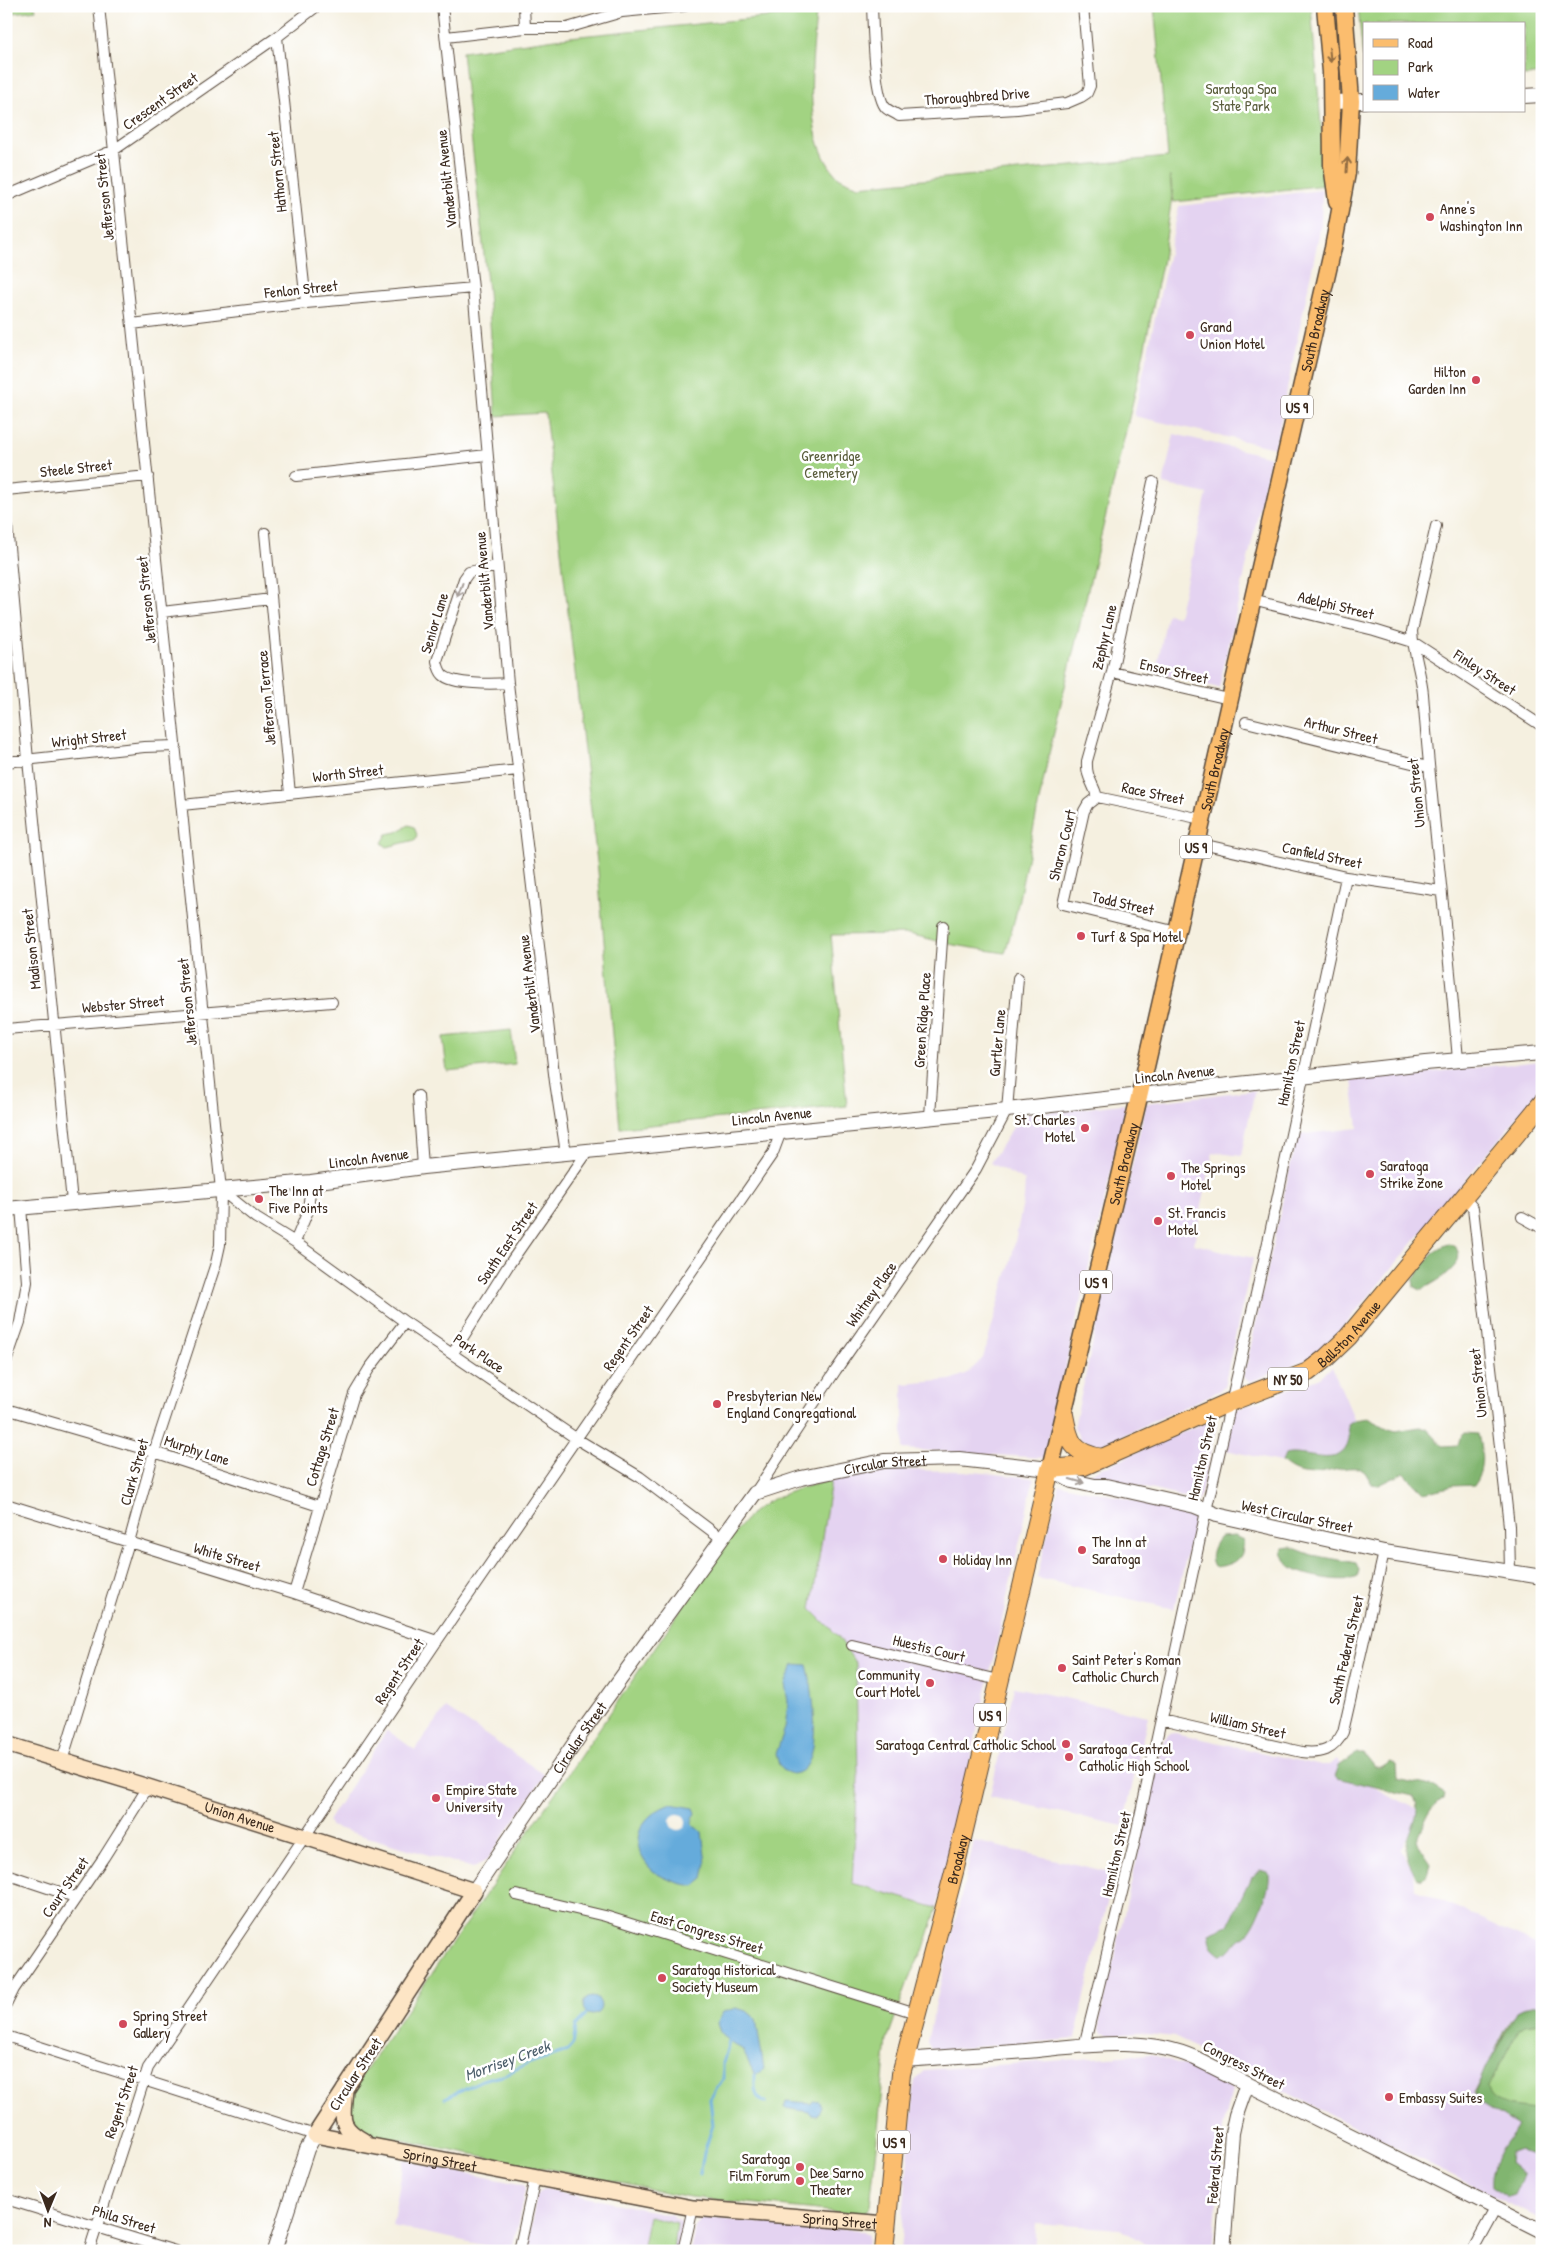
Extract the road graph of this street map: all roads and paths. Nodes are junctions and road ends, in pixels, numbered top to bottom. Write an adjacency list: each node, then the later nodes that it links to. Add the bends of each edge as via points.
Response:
1 (99, 6): 17 (street, Jefferson Street)
2 (317, 6): 11 (street, Crescent Street)
3 (442, 6): 12 (street, Vanderbilt Avenue)
4 (524, 6): 10 (street)
5 (685, 6): 10 (street, via 622,12 567,28)
6 (872, 6): 7 (street, Thoroughbred Drive, via 880,99 885,107 899,116 1017,109 1081,98 1090,86)
7 (1083, 6)
8 (1325, 6): 16 (main road, South Broadway / US 9, one-way to 16)
9 (1344, 6): 15 (main road, South Broadway / US 9)
10 (525, 28): 12 (street)
11 (278, 37): 17 (street, Crescent Street); 21 (street, Hathorn Street)
12 (446, 37): 20 (street, Vanderbilt Avenue)
13 (1542, 95): 14 (street)
14 (1526, 96)
15 (1358, 101): 16 (street); 19 (main road, South Broadway / US 9, one-way to 15)
16 (1333, 102): 19 (main road, South Broadway / US 9, via 1332,166)
17 (114, 150): 18 (street, Crescent Street); 22 (street, Jefferson Street)
18 (6, 196)
19 (1338, 213): 33 (main road, South Broadway / US 9, via 1317,320)
20 (473, 288): 21 (street, Fenlon Street); 23 (street, Vanderbilt Avenue)
21 (306, 303): 22 (street, Fenlon Street)
22 (132, 324): 24 (street, Jefferson Street)
23 (487, 455): 25 (street); 31 (street, Vanderbilt Avenue)
24 (148, 476): 27 (street, Steele Street); 34 (street, Jefferson Street)
25 (296, 476)
26 (1153, 482): 36 (street, Zephyr Lane)
27 (6, 490)
28 (6, 513): 42 (street, Madison Street)
29 (1436, 526): 35 (street, Union Street, via 1412,631)
30 (265, 533): 32 (street, Jefferson Terrace)
31 (497, 566): 37 (street, Vanderbilt Avenue); 37 (street, Senior Lane, one-way to 37, via 469,572 464,579 437,661 444,677)
32 (271, 599): 34 (street); 46 (street, Jefferson Terrace)
33 (1252, 600): 35 (street, Adelphi Street); 38 (main road, South Broadway / US 9)
34 (162, 612): 41 (street, Jefferson Street)
35 (1413, 642): 40 (street, Finley Street); 44 (street, Union Street, via 1422,683)
36 (1112, 672): 38 (street, Ensor Street); 47 (street, Zephyr Lane, via 1087,762 1086,775)
37 (508, 683): 45 (street, Vanderbilt Avenue)
38 (1230, 699): 49 (main road, South Broadway / US 9)
39 (1246, 722): 44 (street, Arthur Street)
40 (1542, 726)
41 (176, 746): 42 (street, Wright Street); 48 (street, Jefferson Street)
42 (28, 760): 43 (street, Wright Street); 59 (street, Madison Street)
43 (6, 762)
44 (1428, 767): 52 (street, Union Street)
45 (518, 770): 46 (street, Worth Street); 71 (street, Vanderbilt Avenue)
46 (290, 794): 48 (street, Worth Street)
47 (1097, 797): 49 (street, Race Street); 53 (street, Sharon Court, via 1084,811)
48 (182, 805): 58 (street, Jefferson Street)
49 (1202, 819): 50 (main road, South Broadway / US 9)
50 (1197, 843): 51 (street, Canfield Street); 55 (main road, South Broadway / US 9)
51 (1346, 877): 52 (street, Canfield Street); 63 (street, Hamilton Street)
52 (1441, 891): 62 (street, Union Street)
53 (1063, 904): 55 (street, Todd Street)
54 (943, 926): 68 (street, Green Ridge Place)
55 (1177, 932): 64 (main road, South Broadway / US 9)
56 (1018, 978): 67 (street, Gurtler Lane)
57 (332, 1002): 58 (street, Webster Street)
58 (203, 1013): 59 (street, Webster Street); 74 (street, Jefferson Street)
59 (54, 1025): 60 (street, Webster Street); 76 (street, Madison Street)
60 (6, 1029)
61 (1542, 1053): 62 (street, Lincoln Avenue)
62 (1458, 1060): 63 (street, Lincoln Avenue)
63 (1304, 1077): 64 (street, Lincoln Avenue); 85 (street, Hamilton Street)
64 (1140, 1094): 67 (street, Lincoln Avenue); 87 (main road, South Broadway / US 9)
65 (418, 1096): 72 (street)
66 (1542, 1102): 75 (highway, Ballston Avenue / NY 50)
67 (1007, 1110): 68 (street, Lincoln Avenue); 92 (street, Whitney Place, via 976,1169 836,1370)
68 (930, 1116): 69 (street, Lincoln Avenue)
69 (779, 1132): 70 (street, Lincoln Avenue); 88 (street, Regent Street, via 780,1138 773,1154)
70 (588, 1151): 71 (street, Lincoln Avenue); 83 (street, South East Street, via 508,1266)
71 (566, 1152): 72 (street, Lincoln Avenue)
72 (423, 1167): 73 (street, Lincoln Avenue)
73 (311, 1182): 74 (street, Lincoln Avenue); 81 (street, via 308,1211)
74 (221, 1190): 76 (street, Lincoln Avenue); 81 (street, Park Place, via 256,1218); 89 (street, Clark Street, via 220,1245 216,1263)
75 (1463, 1196): 85 (highway, Ballston Avenue / NY 50, via 1348,1337 1326,1358 1308,1372); 99 (street, Union Street, via 1473,1208 1509,1526)
76 (72, 1202): 77 (street, Lincoln Avenue)
77 (21, 1207): 78 (street, Lincoln Avenue); 84 (street, via 27,1282 20,1322)
78 (6, 1209)
79 (1522, 1217): 80 (street)
80 (1542, 1228)
81 (295, 1242): 82 (street, Park Place)
82 (405, 1322): 83 (street, Park Place); 94 (street, Cottage Street, via 368,1369 354,1394)
83 (453, 1353): 88 (street, Park Place)
84 (6, 1362)
85 (1230, 1402): 90 (highway, Ballston Avenue / NY 50); 95 (street, Hamilton Street)
86 (6, 1409): 89 (street, Murphy Lane)
87 (1064, 1414): 90 (highway, via 1074,1445 1086,1455); 91 (main road, South Broadway / US 9)
88 (577, 1439): 96 (street, Park Place, via 640,1476); 102 (street, Regent Street)
89 (154, 1452): 94 (street, Murphy Lane); 97 (street, Clark Street)
90 (1102, 1458): 91 (highway, Ballston Avenue / NY 50, via 1084,1466)
91 (1050, 1469): 92 (street, Circular Street, via 958,1459 884,1461 801,1478); 95 (street, West Circular Street, one-way to 95, via 1072,1480); 104 (highway, Broadway / US 9)
92 (756, 1493): 96 (street, Circular Street)
93 (6, 1504): 97 (street, White Street)
94 (319, 1506): 101 (street, Cottage Street)
95 (1206, 1511): 98 (street, West Circular Street); 105 (street, Hamilton Street)
96 (721, 1538): 112 (street, Circular Street, via 587,1725)
97 (129, 1542): 101 (street, White Street); 108 (street, Clark Street)
98 (1384, 1552): 99 (street, West Circular Street); 107 (street, South Federal Street, via 1343,1732)
99 (1510, 1572): 100 (street, West Circular Street)
100 (1542, 1577)
101 (294, 1593): 102 (street, White Street)
102 (437, 1641): 110 (street, Regent Street)
103 (852, 1645): 104 (street, Huestis Court)
104 (998, 1680): 116 (highway, Broadway / US 9)
105 (1161, 1720): 107 (street, William Street, via 1302,1752); 118 (street, Hamilton Street)
106 (6, 1744): 108 (main road, Union Avenue)
107 (1329, 1750)
108 (62, 1762): 109 (main road, Union Avenue)
109 (148, 1787): 110 (main road, Union Avenue); 114 (street, Court Street)
110 (305, 1837): 112 (main road, Union Avenue); 120 (street, Regent Street)
111 (6, 1874): 114 (street)
112 (474, 1891): 122 (main road, Circular Street)
113 (516, 1895): 116 (street, East Congress Street, via 605,1916)
114 (75, 1897): 115 (street, Court Street)
115 (6, 2004)
116 (916, 2013): 119 (highway, Broadway / US 9)
117 (6, 2036): 120 (street, Spring Street)
118 (1084, 2046): 119 (street, Congress Street); 121 (street, Congress Street, via 1141,2044 1165,2047)
119 (904, 2060): 129 (highway, Broadway / US 9)
120 (143, 2080): 123 (street, Spring Street); 130 (street, Regent Street)
121 (1247, 2084): 128 (street, Congress Street); 138 (street, Federal Street, via 1232,2133)
122 (345, 2087): 123 (main road, Circular Street); 124 (main road, via 343,2118 348,2132)
123 (315, 2135): 124 (main road, Spring Street); 134 (street, Circular Street, via 306,2149)
124 (374, 2147): 125 (main road, Spring Street)
125 (534, 2178): 127 (main road, Spring Street); 135 (street)
126 (6, 2200): 130 (street, Phila Street)
127 (693, 2208): 129 (main road, Spring Street); 136 (street)
128 (1495, 2209): 131 (street, Congress Street); 139 (street)
129 (886, 2224): 137 (highway, Broadway / US 9)
130 (97, 2227): 132 (street, Regent Street); 133 (street, Phila Street)
131 (1542, 2231)
132 (89, 2251)
133 (175, 2251)
134 (274, 2251)
135 (519, 2251)
136 (683, 2251)
137 (884, 2251)
138 (1223, 2251)
139 (1472, 2251)

